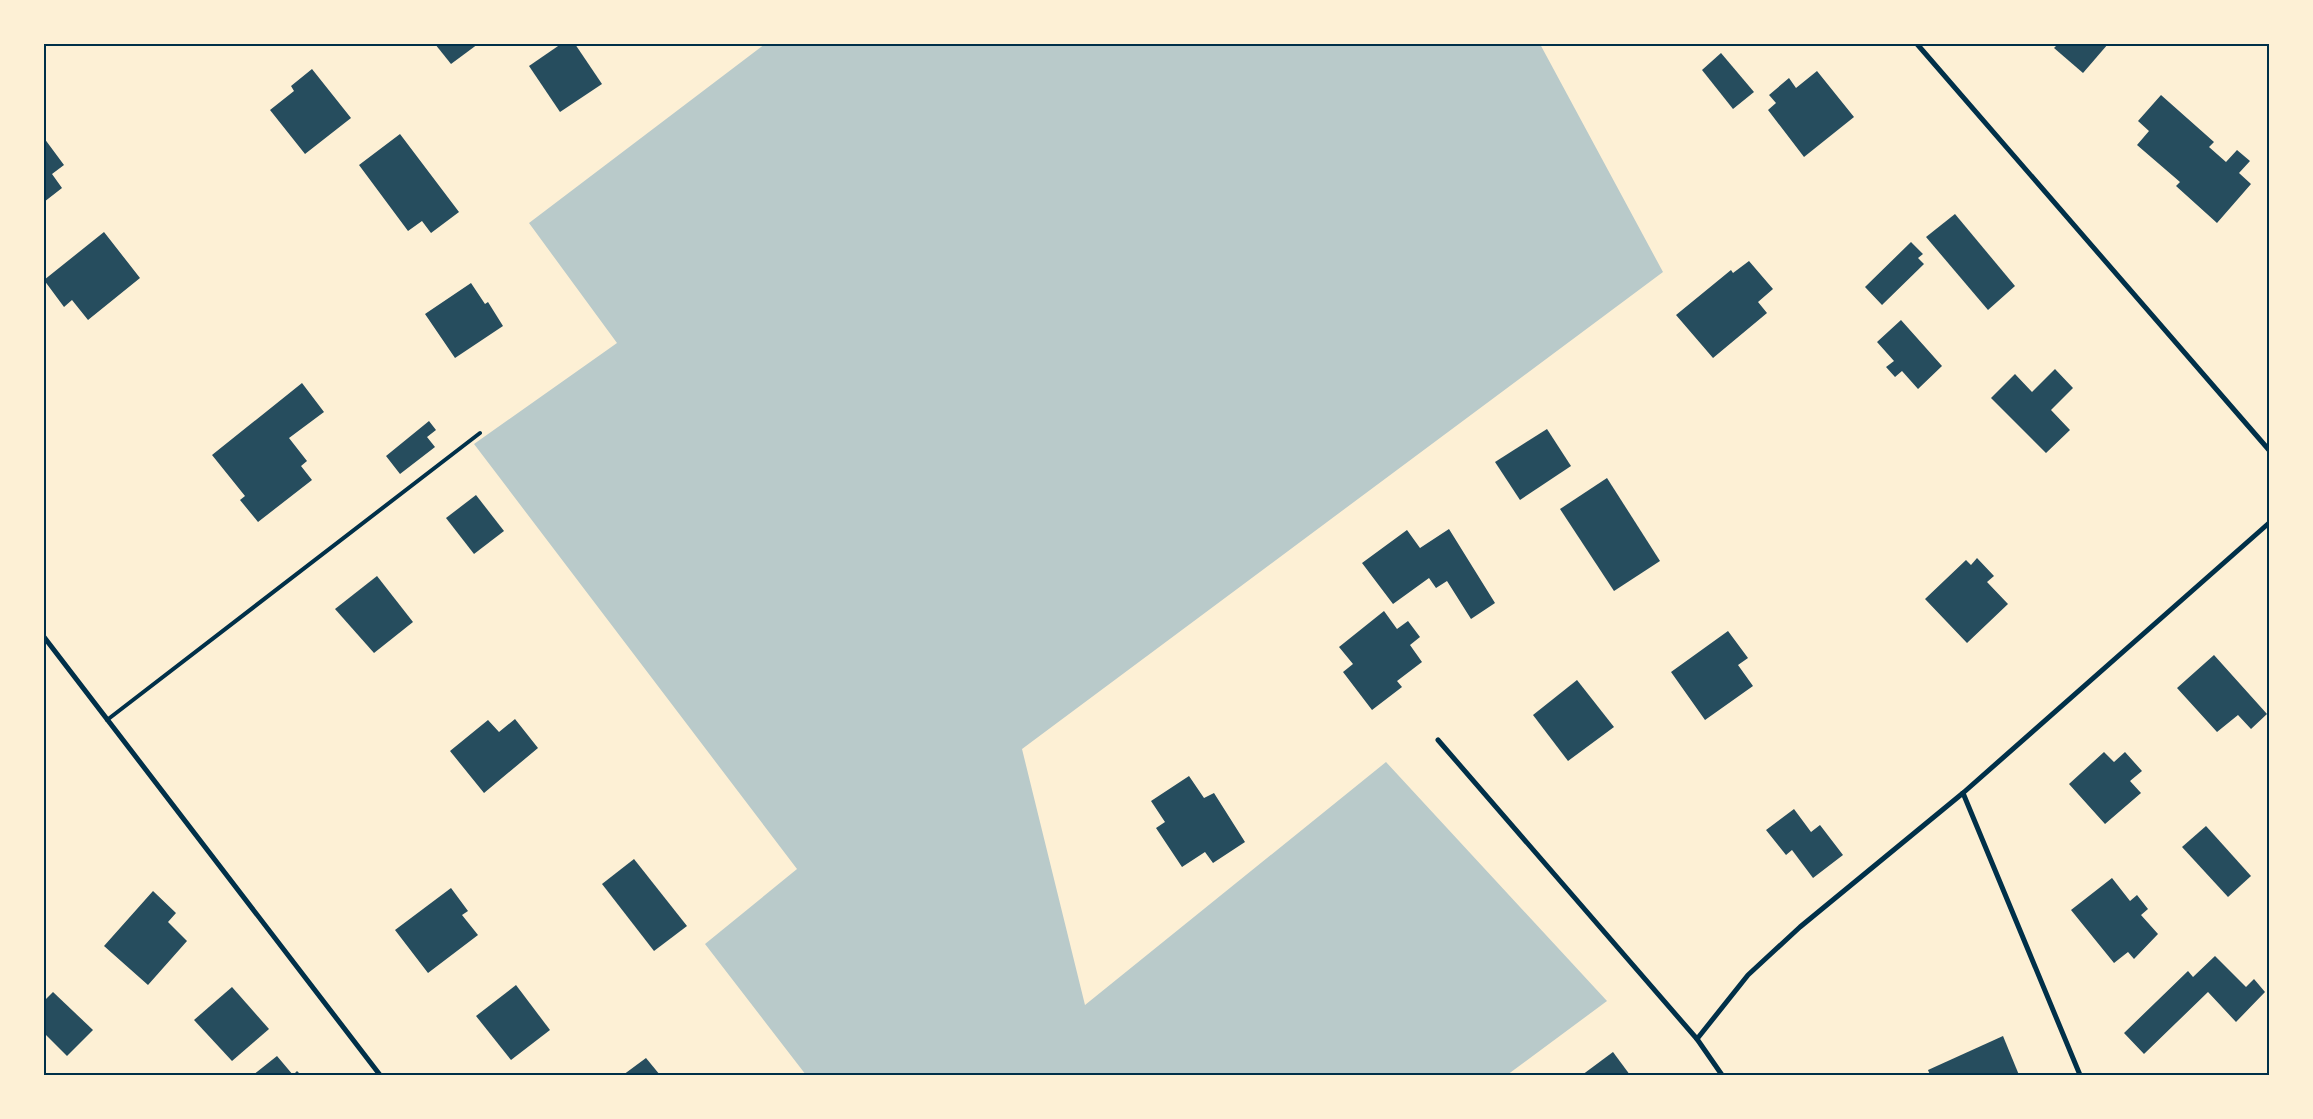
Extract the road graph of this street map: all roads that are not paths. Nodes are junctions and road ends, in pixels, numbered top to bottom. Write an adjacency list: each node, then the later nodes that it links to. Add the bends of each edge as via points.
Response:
1 (1917, 44): 3 (street)
2 (480, 433): 6 (lane)
3 (2269, 450)
4 (2269, 523): 8 (street)
5 (44, 637): 6 (street)
6 (107, 720): 10 (street)
7 (1438, 740): 9 (street)
8 (1963, 793): 9 (street, via 1800,927 1748,975); 12 (street)
9 (1697, 1039): 11 (street)
10 (380, 1075)
11 (1722, 1075)
12 (2080, 1075)

